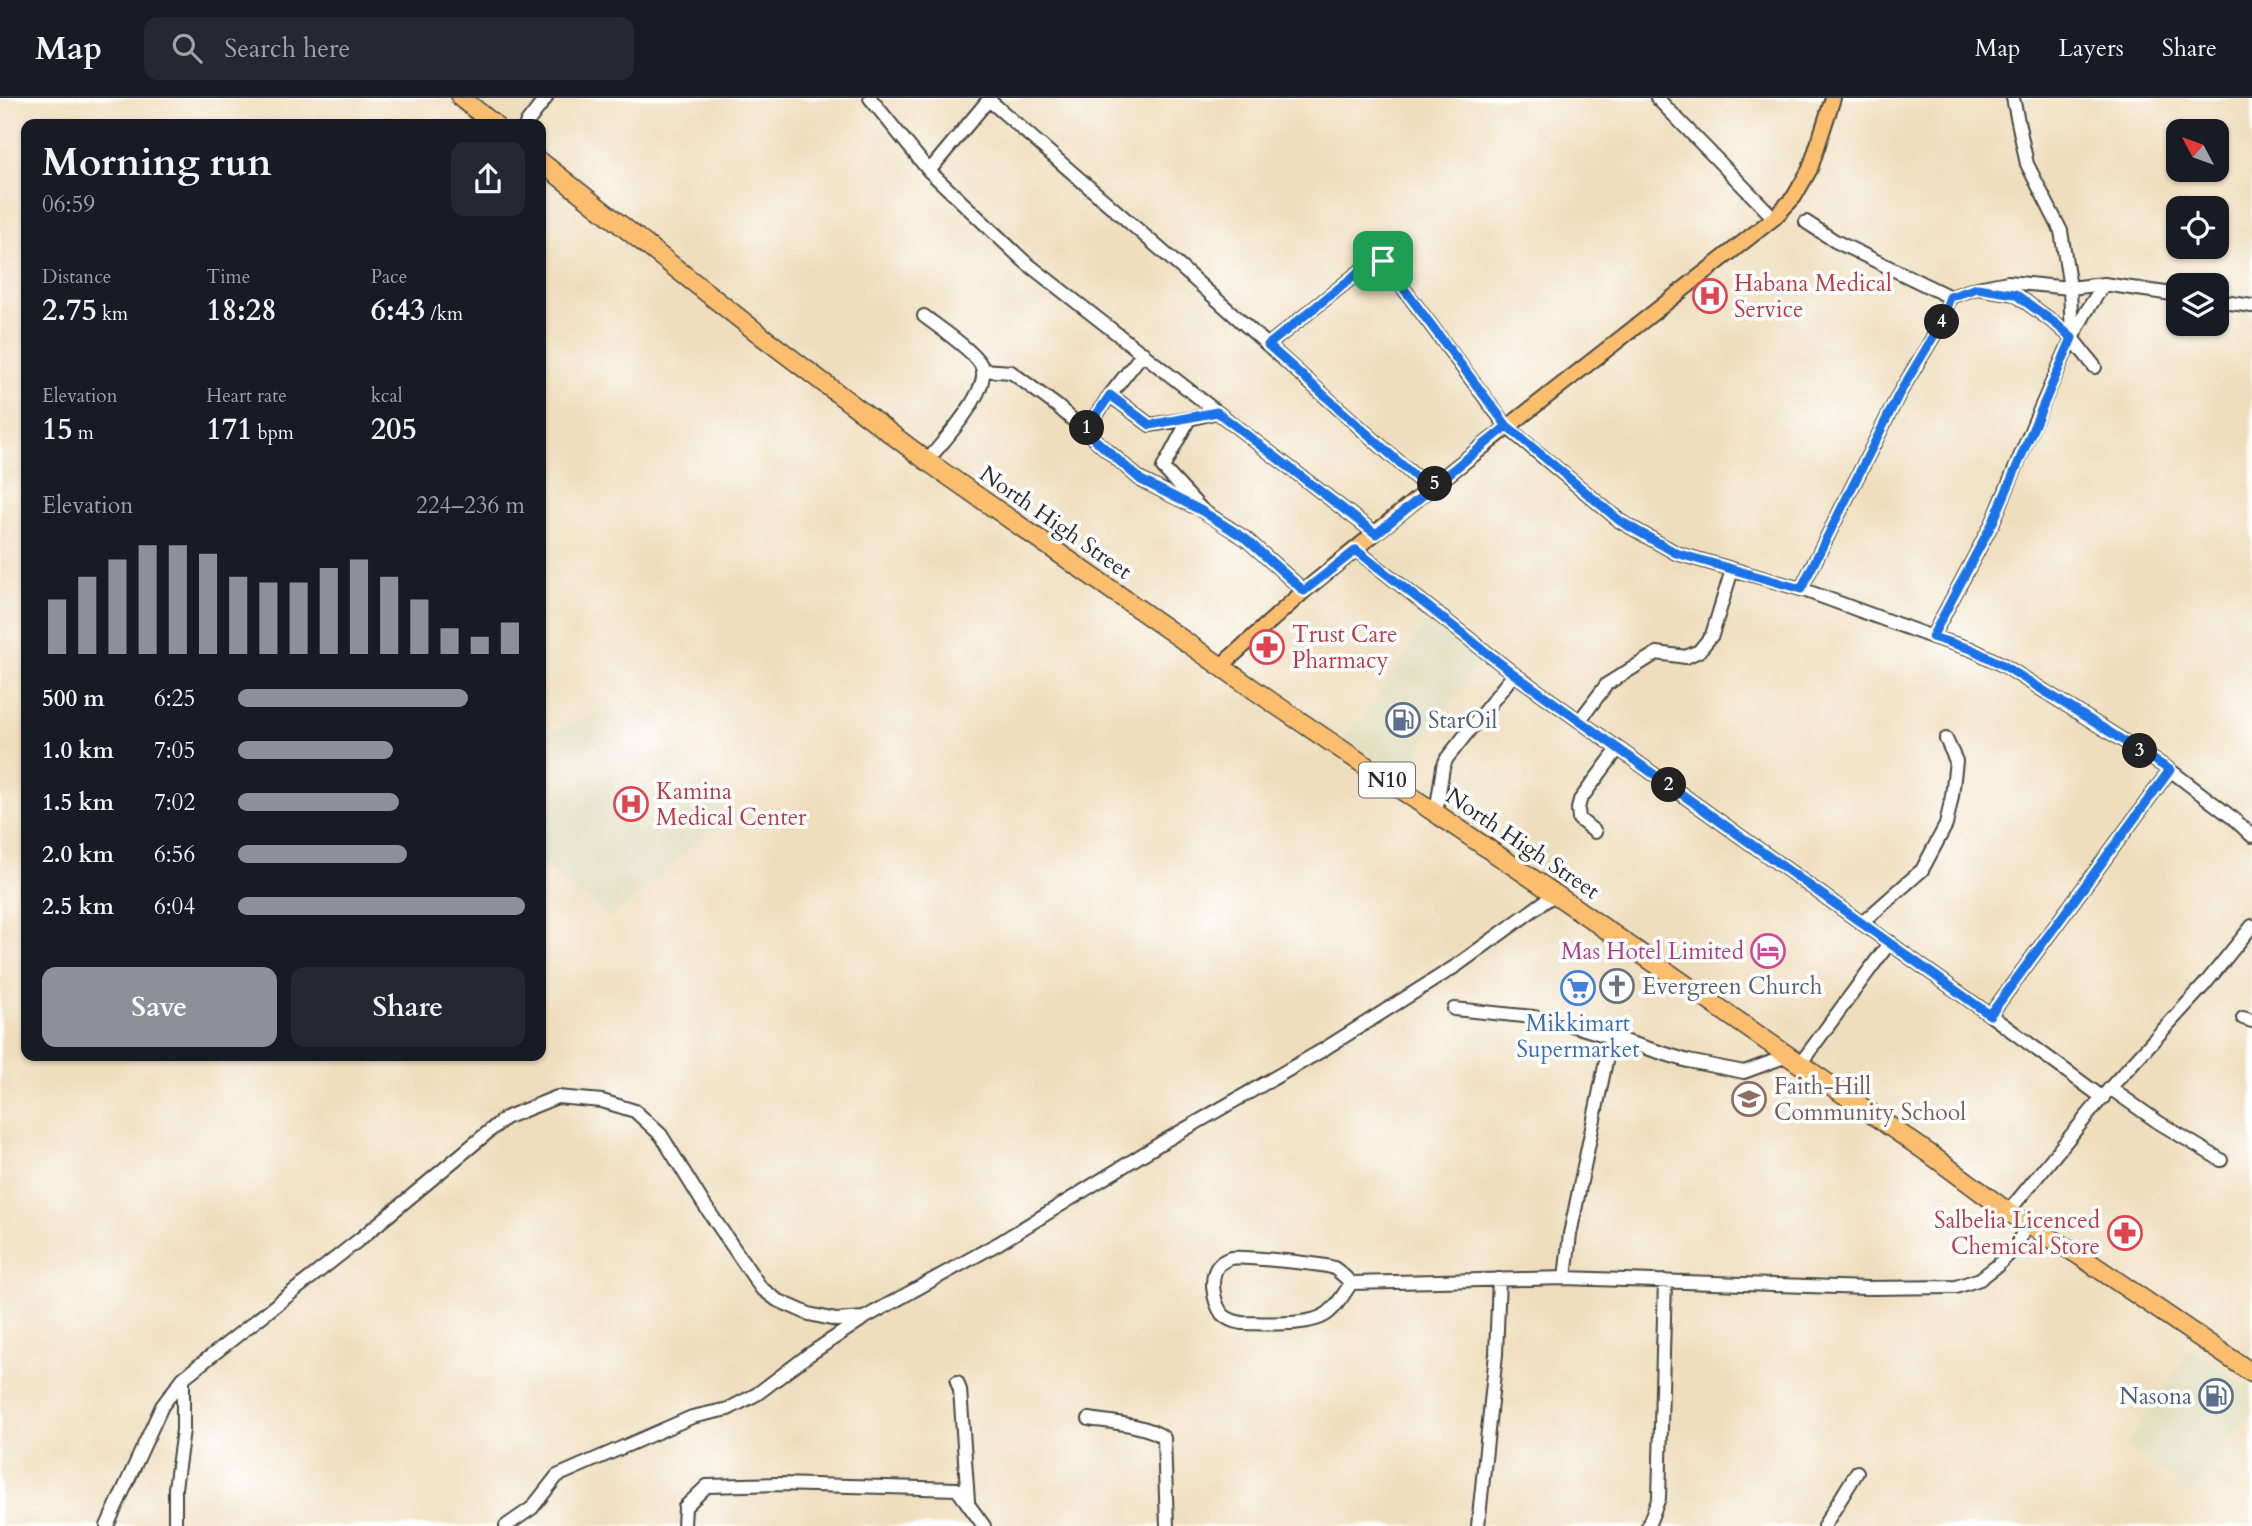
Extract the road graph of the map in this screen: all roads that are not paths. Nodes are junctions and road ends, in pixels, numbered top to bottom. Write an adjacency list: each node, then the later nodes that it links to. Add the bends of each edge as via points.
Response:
1 (461, 98): 8 (highway)
2 (546, 98): 9 (street)
3 (870, 98): 11 (street)
4 (1657, 98): 12 (street)
5 (1833, 98): 12 (main road, via 1810,169 1794,197)
6 (2013, 98): 16 (street, via 2027,164 2061,231)
7 (989, 99): 11 (street); 23 (street)
8 (488, 119)
9 (530, 119)
10 (546, 166): 32 (highway, North High Street / N10)
11 (929, 171): 24 (street, via 1024,261)
12 (1774, 218): 30 (main road)
13 (1806, 222): 18 (street)
14 (2104, 284): 16 (street); 17 (street); 22 (street)
15 (1977, 288): 16 (street, via 2008,282); 18 (street); 22 (street, via 2015,294)
16 (2070, 288): 22 (street)
17 (2166, 293)
18 (1950, 297): 38 (street, via 1941,324 1899,394)
19 (2229, 303): 20 (street)
20 (2252, 306)
21 (924, 316): 26 (street, via 981,363)
22 (2072, 338): 25 (street); 40 (street, via 1993,522)
23 (1268, 345): 30 (street, via 1374,260 1383,261); 33 (street)
24 (1143, 353): 27 (street); 28 (street)
25 (2095, 367)
26 (983, 370): 31 (street, via 1010,372); 32 (street, via 965,414)
27 (1110, 395): 29 (street, via 1150,425); 31 (street)
28 (1217, 412): 29 (street); 35 (street)
29 (1189, 419): 34 (street, via 1163,468)
30 (1507, 426): 33 (main road); 37 (street, via 1620,521 1676,553)
31 (1085, 431): 34 (street, via 1141,480)
32 (927, 461): 41 (highway, North High Street / N10)
33 (1429, 489): 35 (main road)
34 (1202, 511): 39 (street, via 1246,539)
35 (1376, 534): 36 (main road)
36 (1356, 550): 39 (main road); 42 (street)
37 (1732, 570): 38 (street); 43 (street, via 1712,635 1699,650 1686,657 1657,653 1607,684)
38 (1801, 589): 40 (street)
39 (1304, 591): 41 (main road)
40 (1932, 637): 46 (street, via 2003,665)
41 (1221, 666): 47 (highway, North High Street / N10)
42 (1514, 674): 43 (street); 47 (street, via 1447,758)
43 (1580, 720): 45 (street)
44 (1946, 739): 51 (street, via 1956,761 1946,825 1922,870)
45 (1618, 749): 48 (street, via 1580,800 1579,819); 51 (street)
46 (2170, 770): 49 (street); 55 (street)
47 (1436, 813): 50 (highway, North High Street / N10)
48 (1595, 832)
49 (2252, 836)
50 (1555, 894): 57 (highway, North High Street / N10); 66 (street, via 1456,966 1321,1051)
51 (1862, 923): 53 (street)
52 (2252, 926): 58 (street)
53 (1890, 942): 55 (street); 57 (street)
54 (1454, 1009): 56 (street, via 1534,1017)
55 (1990, 1015): 58 (street)
56 (1611, 1037): 57 (street, via 1688,1061 1744,1072); 63 (street)
57 (1793, 1060): 60 (highway, North High Street / N10)
58 (2107, 1093): 59 (street); 60 (street)
59 (2221, 1160)
60 (2008, 1212): 61 (highway, North High Street / N10)
61 (2028, 1224): 64 (street, via 2014,1249 1997,1266 1980,1279 1956,1287); 67 (highway, North High Street / N10)
62 (1499, 1279): 63 (street); 65 (street); 79 (street)
63 (1565, 1279): 64 (street)
64 (1665, 1281): 80 (street, via 1659,1498)
65 (1351, 1283): 65 (street, via 1327,1314 1312,1321 1242,1323 1222,1314 1213,1283 1214,1272 1231,1258 1333,1268)
66 (864, 1318): 68 (street, via 836,1320 777,1300 761,1288 661,1135 635,1111 602,1101 557,1097 505,1118); 75 (street, via 757,1394 557,1476 532,1508)
67 (2252, 1373)
68 (183, 1378): 73 (street, via 162,1406); 74 (street)
69 (957, 1382): 72 (street)
70 (1089, 1419): 78 (street, via 1164,1438)
71 (1857, 1472): 81 (street)
72 (968, 1502): 76 (street, via 951,1488 706,1486 685,1507); 77 (street)
73 (107, 1526)
74 (175, 1526)
75 (506, 1526)
76 (684, 1526)
77 (984, 1526)
78 (1167, 1526)
79 (1478, 1526)
80 (1648, 1526)
81 (1824, 1526)

